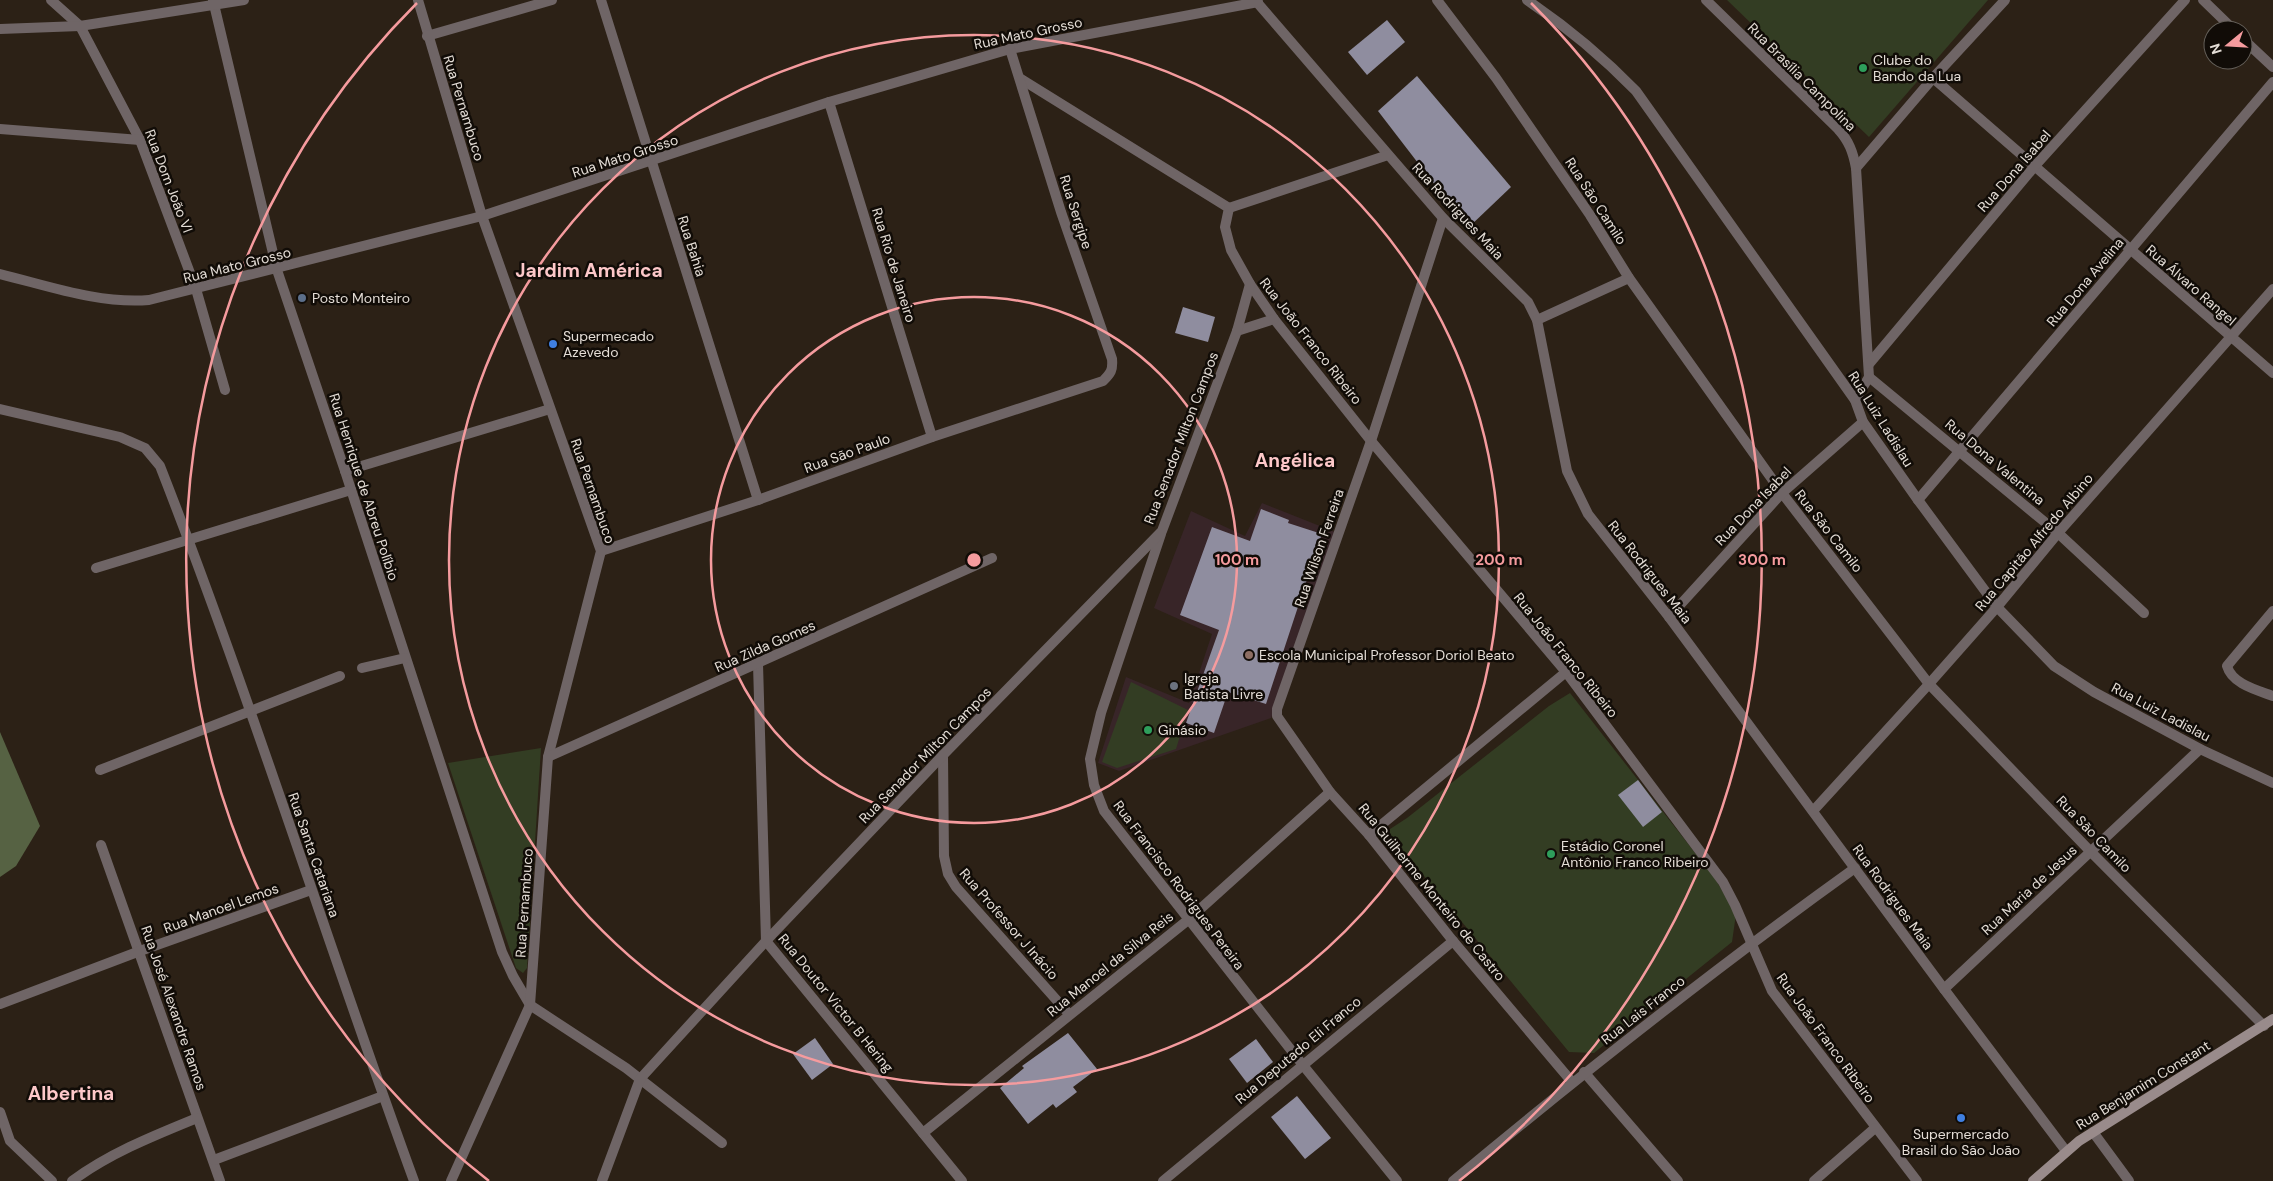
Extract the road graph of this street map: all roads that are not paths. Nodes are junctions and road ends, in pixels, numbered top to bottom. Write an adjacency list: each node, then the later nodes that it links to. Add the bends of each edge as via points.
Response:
1 (51, 0): 15 (street, Rua Dom João VI)
2 (244, 0): 13 (street)
3 (418, 0): 17 (street, Rua Pernambuco)
4 (552, 0): 17 (street)
5 (602, 0): 28 (street, Rua Bahia)
6 (1437, 0): 37 (street, Rua São Camilo, via 1496,78)
7 (1527, 0): 50 (street, Rua Luiz Ladislau, via 1606,60 1636,91)
8 (1706, 0): 30 (street, Rua Brasília Campolina, via 1838,128 1852,151)
9 (2005, 0): 21 (street)
10 (2185, 0): 29 (street, Rua Dona Isabel)
11 (2202, 0): 14 (street)
12 (1257, 1): 19 (street, Rua Mato Grosso); 27 (street, Rua Rodrigues Maia)
13 (214, 2): 15 (street); 35 (street, Rua Henrique de Abreu Políbio)
14 (2223, 20)
15 (80, 26): 16 (street); 26 (street, Rua Dom João VI)
16 (0, 29)
17 (427, 36): 32 (street, Rua Pernambuco)
18 (2253, 48): 20 (street)
19 (1010, 49): 22 (street, Rua Sergipe); 24 (street, Rua Mato Grosso)
20 (2273, 67)
21 (1933, 78): 29 (street, Rua Álvaro Rangel); 30 (street)
22 (1021, 79): 31 (street); 48 (street, Rua Sergipe, via 1061,212 1112,359 1113,368)
23 (2273, 82): 34 (street, Rua Dona Avelina)
24 (830, 102): 28 (street, Rua Mato Grosso); 54 (street, Rua Rio de Janeiro)
25 (0, 130): 26 (street)
26 (140, 140): 39 (street, Rua Dom João VI)
27 (1388, 156): 31 (street); 33 (street, Rua Rodrigues Maia)
28 (651, 162): 32 (street, Rua Mato Grosso); 60 (street, Rua Bahia)
29 (2034, 167): 34 (street, Rua Álvaro Rangel); 45 (street, Rua Dona Isabel)
30 (1856, 168): 45 (street, Rua Brasília Campolina)
31 (1229, 208): 38 (street, Rua João Franco Ribeiro, via 1225,227 1229,242 1238,266)
32 (482, 216): 35 (street, Rua Mato Grosso); 52 (street, Rua Pernambuco)
33 (1444, 218): 42 (street, Rua Rodrigues Maia, via 1528,302); 55 (street, Rua Wilson Ferreira)
34 (2130, 250): 44 (street, Rua Álvaro Rangel); 56 (street, Rua Dona Avelina)
35 (277, 270): 39 (street, Rua Mato Grosso); 57 (street, Rua Henrique de Abreu Políbio)
36 (0, 274): 39 (street, Rua Mato Grosso, via 124,302)
37 (1629, 278): 42 (street); 59 (street, Rua São Camilo)
38 (1250, 284): 41 (street, Rua João Franco Ribeiro); 43 (street, Rua Senador Milton Campos)
39 (196, 289): 49 (street, Rua Dom João VI)
40 (2273, 289): 44 (street, Rua Capitão Alfredo Albino)
41 (1274, 319): 43 (street); 55 (street, Rua João Franco Ribeiro)
42 (1537, 320): 71 (street, Rua Rodrigues Maia, via 1567,471 1575,491 1588,514)
43 (1237, 331): 62 (street, Rua Senador Milton Campos)
44 (2230, 338): 46 (street, Rua Álvaro Rangel); 63 (street, Rua Capitão Alfredo Albino)
45 (1869, 364): 47 (street, Rua Brasília Campolina)
46 (2273, 373)
47 (1869, 377): 50 (street); 56 (street, Rua Dona Valentina)
48 (1103, 380): 54 (street, Rua São Paulo)
49 (225, 390)
50 (1855, 400): 53 (street, Rua Luiz Ladislau)
51 (0, 409): 64 (street, Rua Santa Catariana, via 120,437 145,448 160,466)
52 (550, 409): 57 (street); 65 (street, Rua Pernambuco)
53 (1863, 422): 59 (street, Rua Dona Isabel); 61 (street, Rua Luiz Ladislau)
54 (932, 437): 60 (street, Rua São Paulo)
55 (1371, 440): 75 (street, Rua João Franco Ribeiro); 80 (street, Rua Wilson Ferreira)
56 (1960, 451): 61 (street, Rua Dona Avelina); 63 (street, Rua Dona Valentina)
57 (345, 471): 58 (street, Rua Henrique de Abreu Políbio)
58 (351, 490): 64 (street); 72 (street, Rua Henrique de Abreu Políbio)
59 (1782, 493): 71 (street, Rua Dona Isabel); 77 (street, Rua São Camilo)
60 (758, 500): 65 (street, Rua São Paulo)
61 (1918, 500): 68 (street, Rua Luiz Ladislau)
62 (1162, 531): 82 (street, Rua Senador Milton Campos); 93 (street, Rua Francisco Rodrigues Pereira, via 1101,713 1090,759 1094,785 1104,811)
63 (2058, 533): 68 (street, Rua Capitão Alfredo Albino); 70 (street, Rua Dona Valentina)
64 (189, 538): 67 (street); 79 (street, Rua Santa Catariana)
65 (601, 551): 83 (street, Rua Pernambuco)
66 (992, 558): 73 (street, Rua Zilda Gomes)
67 (96, 568)
68 (1997, 607): 77 (street, Rua Capitão Alfredo Albino); 81 (street, Rua Luiz Ladislau, via 2054,666 2075,681)
69 (2273, 611): 78 (street, via 2227,666 2229,672 2244,685)
70 (2144, 613)
71 (1669, 616): 87 (street, Rua Rodrigues Maia)
72 (405, 658): 74 (street); 100 (street, Rua Henrique de Abreu Políbio, via 494,928 513,976)
73 (758, 664): 83 (street, Rua Zilda Gomes); 94 (street, Rua Doutor Victor B Hering)
74 (362, 668)
75 (1566, 672): 88 (street); 96 (street, Rua João Franco Ribeiro, via 1723,882)
76 (340, 676): 79 (street)
77 (1929, 684): 87 (street, Rua Capitão Alfredo Albino); 90 (street, Rua São Camilo)
78 (2273, 696)
79 (251, 710): 84 (street); 92 (street, Rua Santa Catariana)
80 (1277, 716): 86 (street, Rua Guilherme Monteiro de Castro)
81 (2200, 749): 85 (street, Rua Luiz Ladislau); 90 (street, Rua Maria de Jesus)
82 (943, 755): 94 (street, Rua Senador Milton Campos); 101 (street, Rua Professor J Inácio, via 944,856 948,874)
83 (548, 757): 100 (street, Rua Pernambuco)
84 (100, 770)
85 (2273, 784)
86 (1330, 792): 88 (street, Rua Guilherme Monteiro de Castro); 93 (street, Rua Manoel da Silva Reis)
87 (1813, 811): 91 (street, Rua Rodrigues Maia)
88 (1369, 835): 95 (street, Rua Guilherme Monteiro de Castro)
89 (101, 844): 97 (street, Rua José Alexandre Ramos)
90 (2090, 851): 98 (street, Rua Maria de Jesus); 103 (street, Rua São Camilo)
91 (1854, 868): 96 (street, Rua Lais Franco); 98 (street, Rua Rodrigues Maia)
92 (310, 890): 97 (street, Rua Manoel Lemos); 108 (street, Rua Santa Catariana)
93 (1188, 920): 101 (street, Rua Manoel da Silva Reis); 104 (street, Rua Francisco Rodrigues Pereira)
94 (766, 941): 106 (street, Rua Senador Milton Campos); 112 (street, Rua Doutor Victor B Hering)
95 (1453, 941): 104 (street, Rua Deputado Eli Franco); 107 (street, Rua Guilherme Monteiro de Castro)
96 (1750, 943): 105 (street, Rua Lais Franco); 111 (street, Rua João Franco Ribeiro, via 1772,991)
97 (140, 951): 99 (street, Rua Manoel Lemos); 110 (street, Rua José Alexandre Ramos)
98 (1944, 990): 117 (street, Rua Rodrigues Maia)
99 (0, 1004)
100 (530, 1006): 106 (street); 123 (street)
101 (1069, 1014): 112 (street, Rua Manoel da Silva Reis)
102 (2273, 1019): 103 (street, Rua Benjamim Constant)
103 (2264, 1026): 113 (street, Rua Benjamim Constant)
104 (1302, 1064): 126 (street, Rua Deputado Eli Franco); 127 (street, Rua Francisco Rodrigues Pereira)
105 (1584, 1072): 107 (street, Rua Lais Franco); 129 (street)
106 (640, 1078): 116 (street); 124 (street, Rua Senador Milton Campos)
107 (1572, 1082): 128 (street, Rua Lais Franco)
108 (383, 1096): 118 (street); 122 (street, Rua Santa Catariana)
109 (0, 1112): 115 (street)
110 (197, 1118): 118 (street, Rua José Alexandre Ramos); 120 (street, via 137,1142 93,1165)
111 (1875, 1128): 130 (street); 131 (street, Rua João Franco Ribeiro)
112 (923, 1132): 125 (street, Rua Doutor Victor B Hering)
113 (2093, 1132): 117 (street, Rua Benjamim Constant); 133 (street)
114 (0, 1137): 115 (street)
115 (10, 1141): 119 (street)
116 (722, 1143)
117 (2066, 1151): 132 (street, Rua Benjamim Constant)
118 (214, 1160): 121 (street, Rua José Alexandre Ramos)
119 (52, 1181)
120 (72, 1181)
121 (220, 1181)
122 (414, 1181)
123 (450, 1181)
124 (602, 1181)
125 (962, 1181)
126 (1163, 1181)
127 (1397, 1181)
128 (1453, 1181)
129 (1678, 1181)
130 (1814, 1181)
131 (1917, 1181)
132 (2033, 1181)
133 (2129, 1181)

